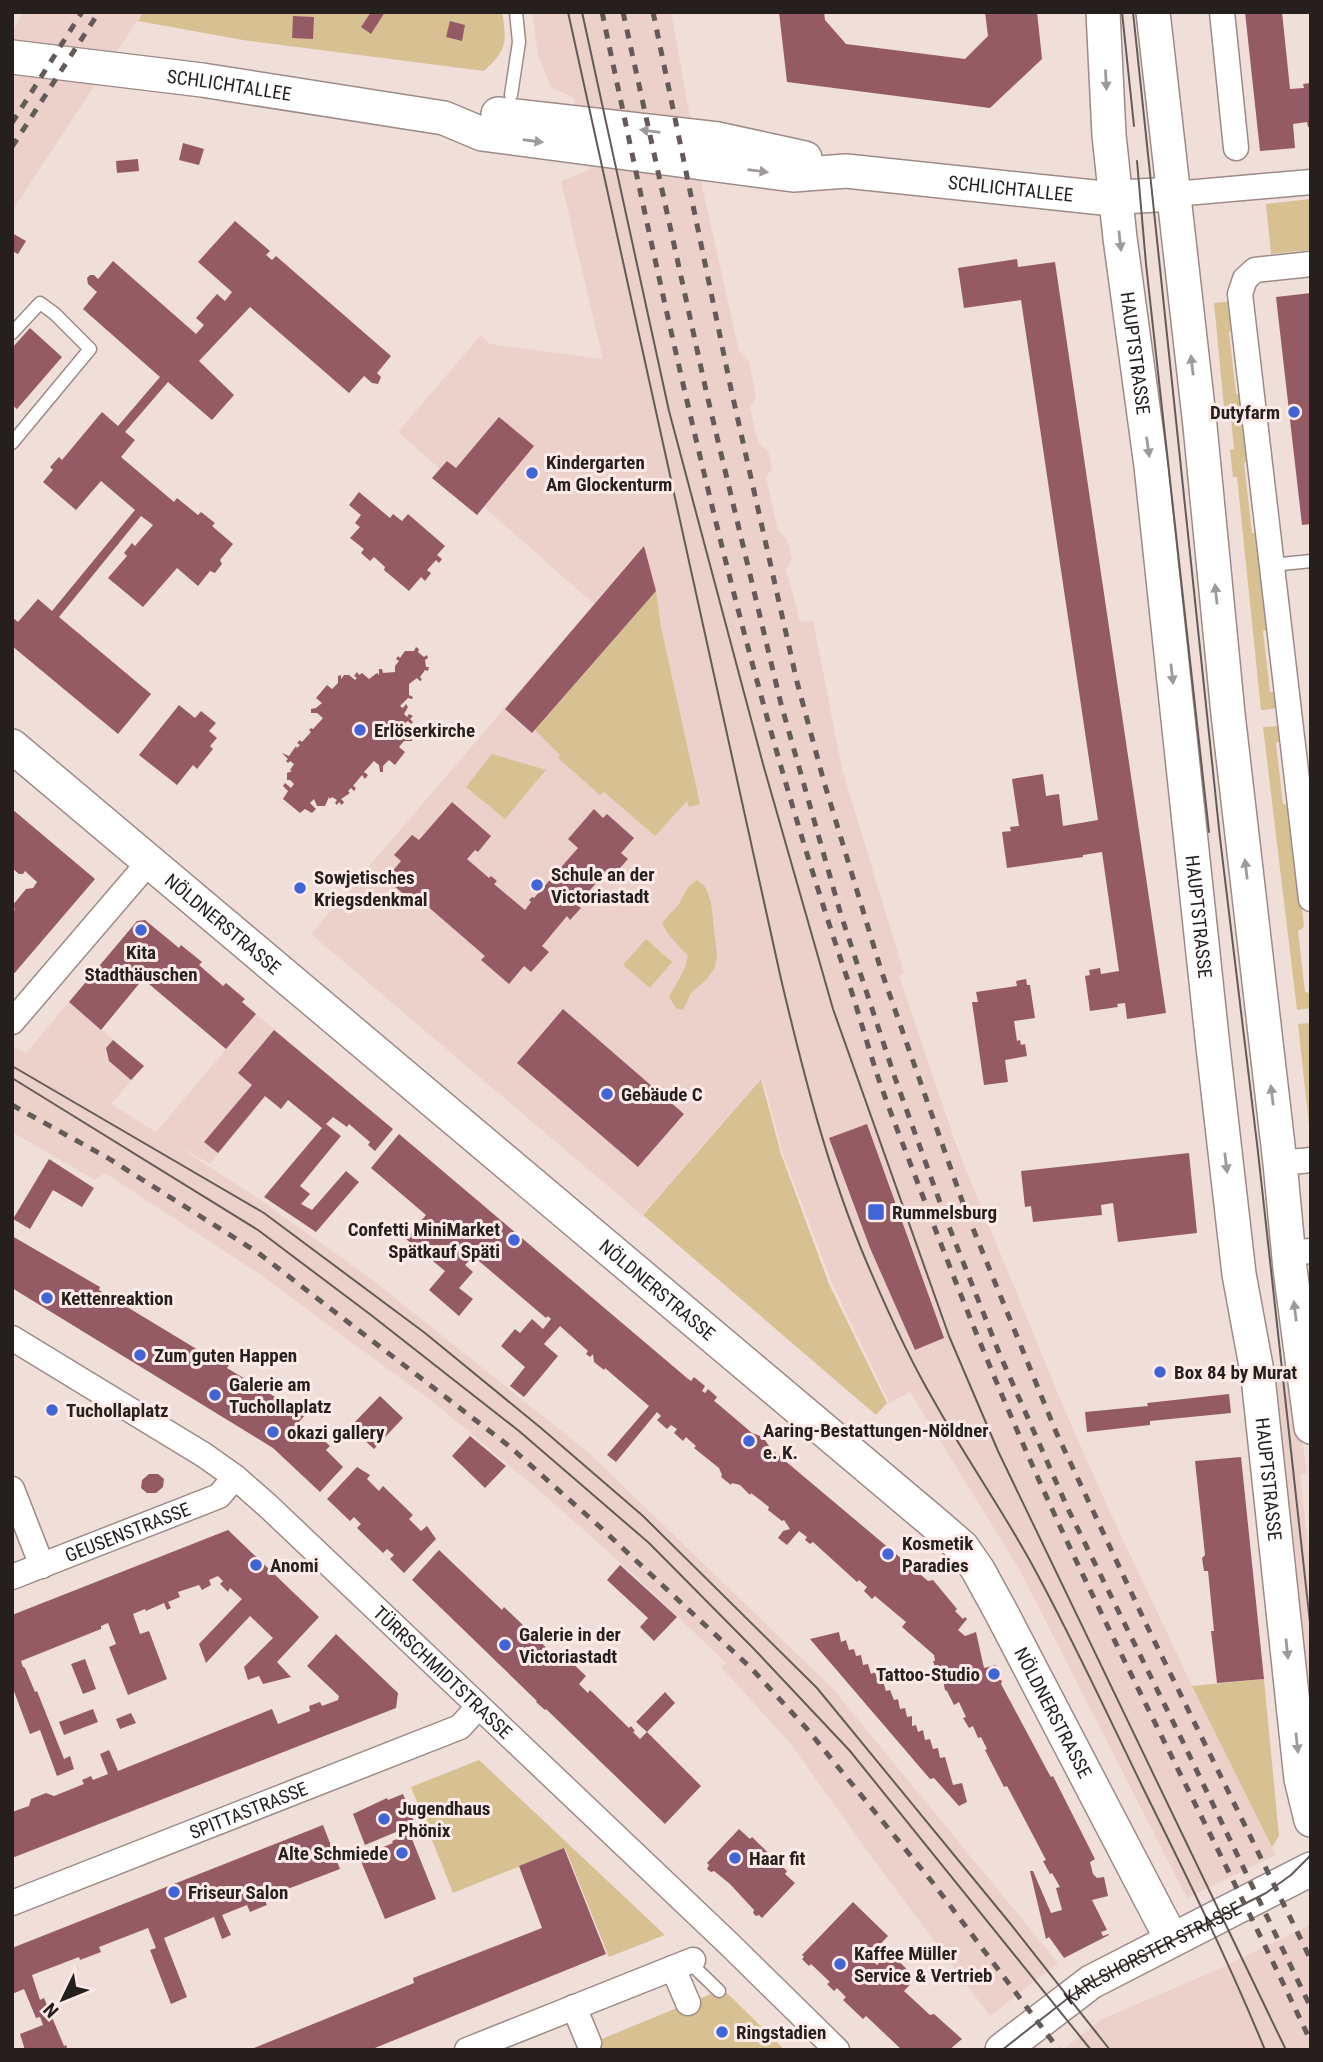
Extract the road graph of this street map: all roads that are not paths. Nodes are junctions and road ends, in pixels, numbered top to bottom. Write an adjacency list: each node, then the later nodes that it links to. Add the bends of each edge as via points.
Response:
1 (516, 12): 6 (lane, via 519,42)
2 (1103, 12): 10 (main road, HAUPTSTRASSE, one-way to 10)
3 (1153, 12): 9 (main road)
4 (1222, 12): 7 (street)
5 (12, 57): 10 (main road, SCHLICHTALLEE, via 202,80 444,118 481,112 718,139 781,151 846,171)
6 (511, 95)
7 (1236, 148)
8 (1311, 182): 9 (street)
9 (1174, 194): 10 (main road, SCHLICHTALLEE); 21 (main road, one-way to 9, via 1228,714)
10 (1117, 198): 30 (main road, HAUPTSTRASSE, one-way to 30, via 1151,466 1239,1274 1258,1377 1301,1779)
11 (1311, 264): 15 (street, via 1255,270 1245,279 1240,294)
12 (12, 333): 13 (lane, via 40,303 90,349)
13 (12, 443)
14 (1311, 561): 15 (lane)
15 (1272, 565): 18 (street)
16 (12, 746): 17 (main road, NÖLDNERSTRASSE)
17 (149, 862): 20 (street); 33 (main road, NÖLDNERSTRASSE, via 962,1547)
18 (1309, 867): 19 (street)
19 (1311, 899)
20 (12, 1022)
21 (1295, 1161): 22 (main road)
22 (1300, 1252): 24 (main road, one-way to 22)
23 (12, 1338): 25 (street, TÜRRSCHMIDTSTRASSE)
24 (1311, 1427)
25 (235, 1478): 27 (street, GEUSENSTRASSE, via 219,1496); 29 (street, TÜRRSCHMIDTSTRASSE)
26 (12, 1489): 27 (street)
27 (42, 1566): 28 (street, GEUSENSTRASSE)
28 (12, 1577)
29 (478, 1707): 32 (street, SPITTASTRASSE, via 460,1727); 40 (street, TÜRRSCHMIDTSTRASSE)
30 (1311, 1820)
31 (1311, 1869): 33 (main road, KARLSHORSTER STRASSE)
32 (12, 1903)
33 (1172, 1940): 41 (main road, KARLSHORSTER STRASSE, via 1084,1987)
34 (685, 1963): 35 (lane); 36 (street); 37 (street)
35 (719, 1992)
36 (688, 2003)
37 (574, 2007): 38 (street); 39 (street)
38 (589, 2043)
39 (467, 2050)
40 (837, 2050)
41 (1002, 2050)

